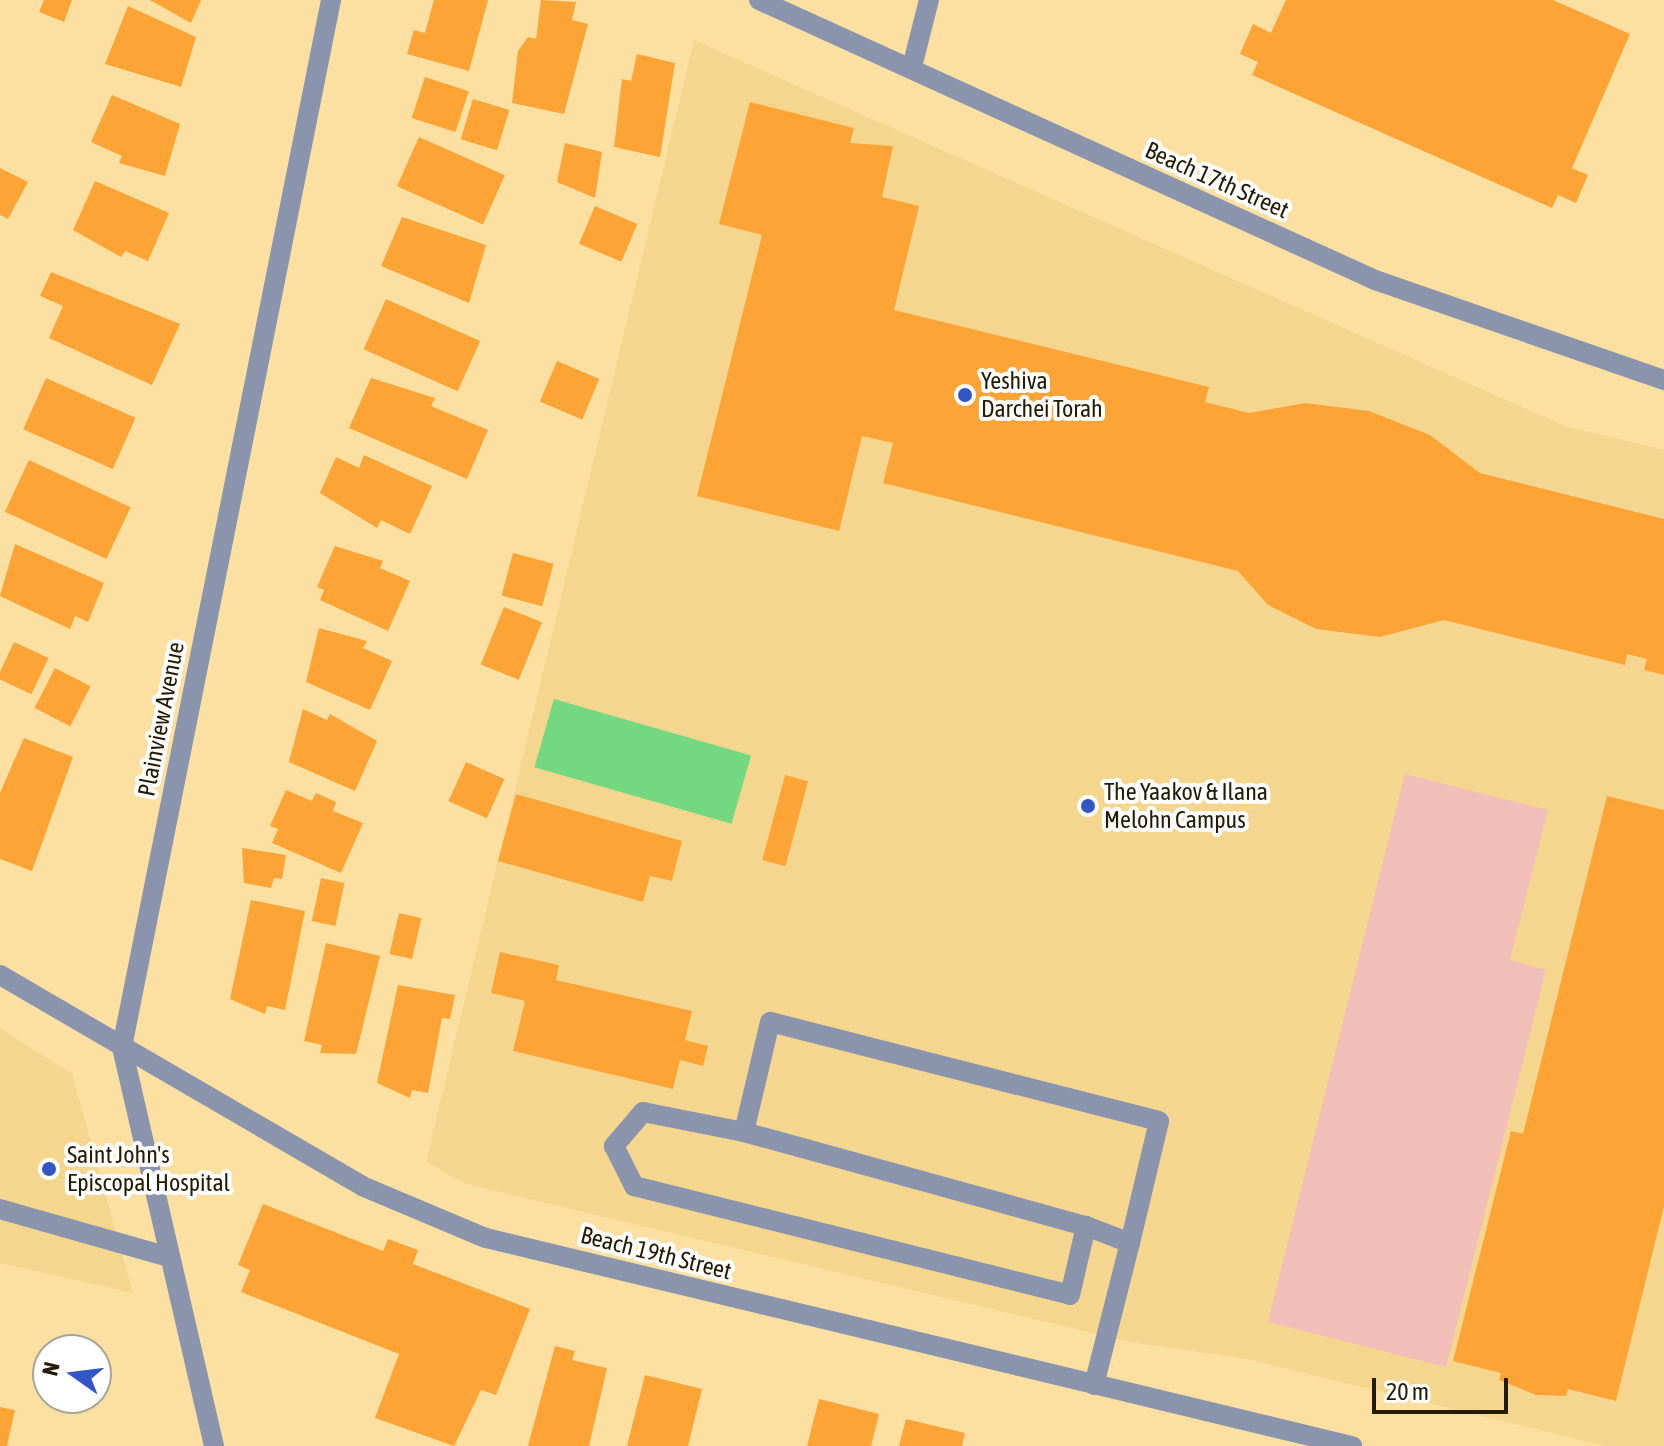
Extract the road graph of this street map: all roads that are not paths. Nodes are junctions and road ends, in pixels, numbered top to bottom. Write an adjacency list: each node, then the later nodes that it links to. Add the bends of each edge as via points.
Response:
1 (331, 0): 7 (street, Plainview Avenue)
2 (759, 0): 4 (street, Beach 17th Street)
3 (929, 0): 4 (street)
4 (912, 67): 5 (street, Beach 17th Street, via 1375,280)
5 (1664, 380)
6 (0, 975): 7 (street, Beach 19th Street)
7 (122, 1047): 12 (street, Plainview Avenue); 13 (street, Beach 19th Street, via 362,1186 486,1238)
8 (744, 1132): 10 (street); 10 (street, via 643,1112 614,1146 634,1186 1070,1295); 11 (street, via 770,1022 1159,1121)
9 (0, 1209): 12 (street)
10 (1086, 1226): 11 (street)
11 (1130, 1243): 13 (street)
12 (169, 1257): 14 (street, Plainview Avenue)
13 (1094, 1385): 15 (street, Beach 19th Street)
14 (214, 1446)
15 (1352, 1446)

